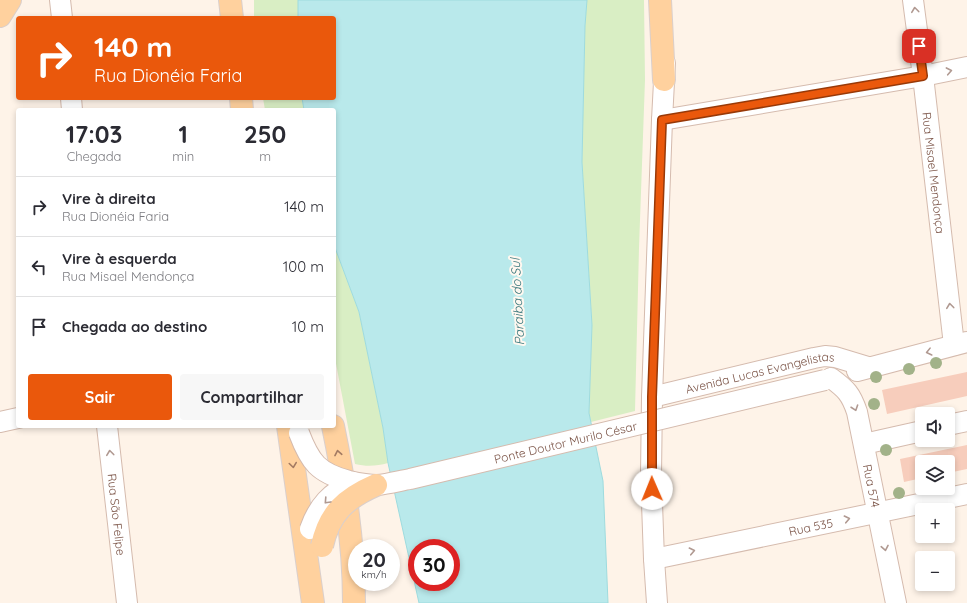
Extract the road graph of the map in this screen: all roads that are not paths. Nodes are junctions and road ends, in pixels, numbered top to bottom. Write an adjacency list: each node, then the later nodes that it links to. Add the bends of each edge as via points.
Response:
1 (60, 0): 5 (street)
2 (660, 0): 8 (main road)
3 (670, 0): 8 (street)
4 (913, 0): 7 (street, Rua Misael Mendonça, one-way to 4)
5 (62, 16)
6 (967, 67): 7 (street, one-way to 6)
7 (923, 76): 9 (street); 10 (street, Rua Misael Mendonça, one-way to 7)
8 (664, 80): 9 (street)
9 (662, 120): 13 (street)
10 (961, 344): 11 (street, Ponte Doutor Murilo César, one-way to 11)
11 (868, 367): 12 (street, Ponte Doutor Murilo César); 13 (street, Avenida Lucas Evangelistas, via 825,356)
12 (828, 379): 22 (street, Rua 574, one-way to 22, via 842,386 851,397); 24 (street, Ponte Doutor Murilo César, bridge)
13 (652, 397): 28 (street)
14 (16, 418): 16 (street)
15 (967, 421): 17 (street)
16 (0, 422)
17 (955, 424)
18 (107, 428): 29 (street, Rua São Felipe, one-way to 18)
19 (294, 428): 23 (street, Ponte Doutor Murilo César, bridge, via 319,468 332,476); 27 (main road, one-way to 27)
20 (333, 428): 32 (main road, one-way to 20, via 350,531)
21 (915, 433): 22 (street)
22 (864, 444): 26 (street, Rua 574)
23 (353, 482): 24 (street, Ponte Doutor Murilo César, bridge); 27 (street, one-way to 27, bridge, via 326,500 317,513)
24 (376, 485): 27 (main road, bridge, via 352,497 340,508)
25 (967, 494): 26 (street, Rua 535)
26 (878, 513): 28 (street, Rua 535, one-way to 26); 34 (street, Rua 574, one-way to 34)
27 (313, 543): 30 (main road); 31 (main road)
28 (654, 559): 33 (street)
29 (127, 603)
30 (313, 603)
31 (321, 603)
32 (354, 603)
33 (657, 603)
34 (896, 603)

